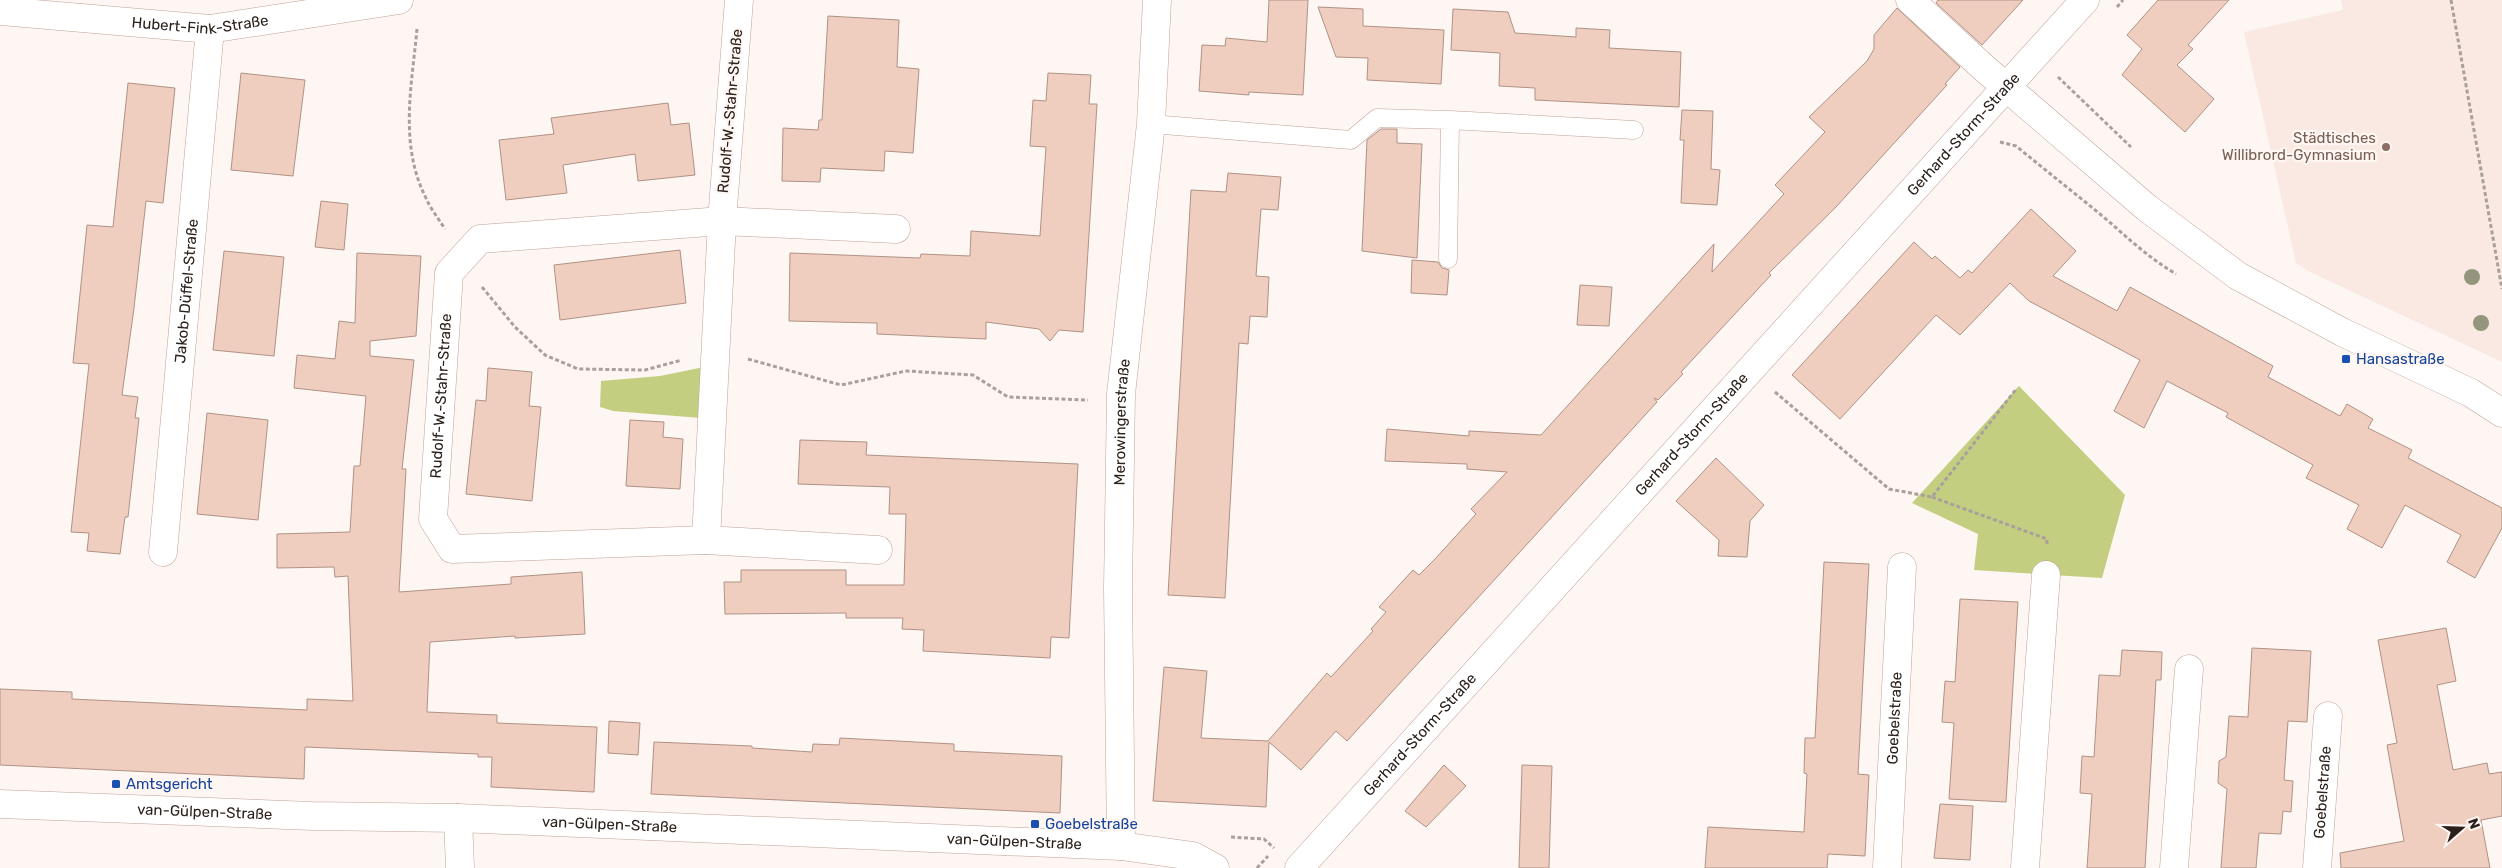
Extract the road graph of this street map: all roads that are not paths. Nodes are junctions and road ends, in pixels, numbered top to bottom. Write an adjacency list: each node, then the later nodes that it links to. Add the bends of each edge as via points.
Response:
1 (399, 0): 7 (street, Hubert-Fink-Straße)
2 (739, 0): 12 (street, Rudolf-W.-Stahr-Straße)
3 (1157, 0): 10 (street, Merowingerstraße)
4 (1910, 0): 8 (street)
5 (2084, 0): 8 (street, Gerhard-Storm-Straße)
6 (0, 11): 7 (street, Hubert-Fink-Straße)
7 (210, 29): 18 (street, Jakob-Düffel-Straße)
8 (2006, 85): 15 (street, via 2147,208 2238,276 2342,332 2471,393); 28 (street, Gerhard-Storm-Straße)
9 (1450, 120): 10 (lane, via 1377,118 1351,140); 11 (lane); 14 (lane)
10 (1151, 124): 25 (street, Merowingerstraße, via 1121,394 1118,588)
11 (1634, 130)
12 (722, 221): 13 (street, Rudolf-W.-Stahr-Straße); 16 (street, Rudolf-W.-Stahr-Straße); 16 (street, Rudolf-W.-Stahr-Straße, via 480,239 449,273 433,519 452,549)
13 (896, 229)
14 (1448, 259)
15 (2502, 413)
16 (706, 540): 17 (street, Rudolf-W.-Stahr-Straße)
17 (878, 550)
18 (164, 552)
19 (1902, 568): 29 (street, Goebelstraße)
20 (2046, 574): 30 (street)
21 (2189, 669): 31 (street)
22 (2328, 716): 32 (street, Goebelstraße)
23 (0, 804): 24 (street, van-Gülpen-Straße)
24 (458, 818): 25 (street, van-Gülpen-Straße); 26 (street)
25 (1121, 846): 27 (street, van-Gülpen-Straße, via 1193,856)
26 (460, 868)
27 (1215, 868)
28 (1299, 868)
29 (1887, 868)
30 (2025, 868)
31 (2174, 868)
32 (2317, 868)

